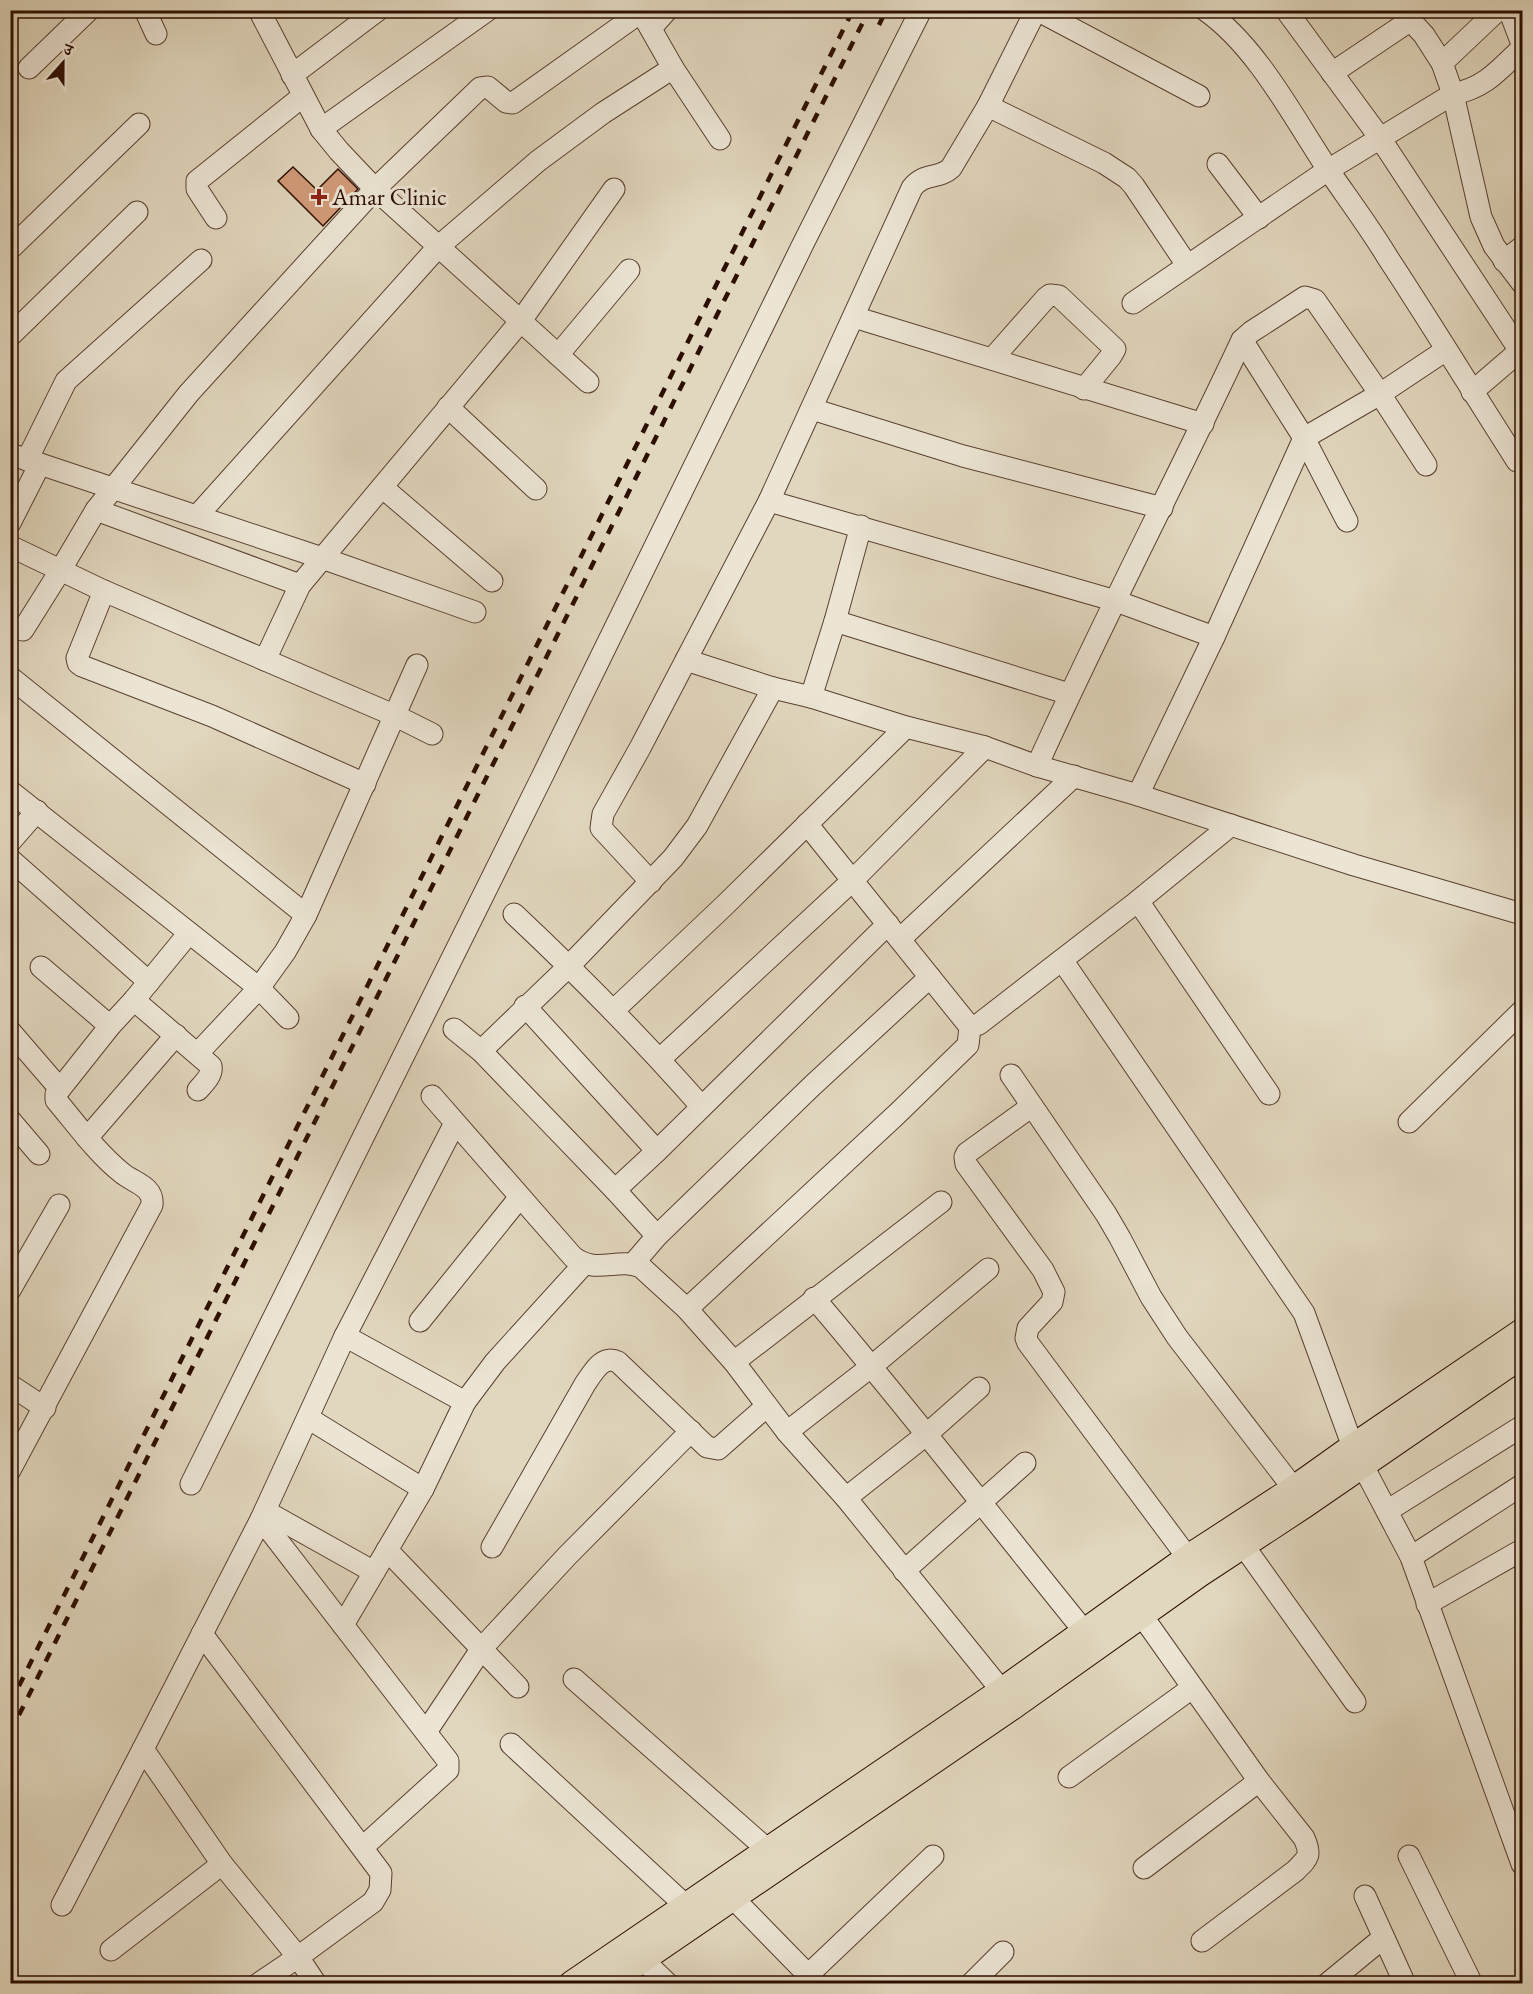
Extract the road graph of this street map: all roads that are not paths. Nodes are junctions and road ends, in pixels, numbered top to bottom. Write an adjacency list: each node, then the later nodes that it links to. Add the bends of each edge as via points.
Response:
1 (89, 10): 18 (street)
2 (145, 10): 15 (street)
3 (259, 10): 21 (street)
4 (378, 10): 21 (street)
5 (488, 10): 27 (street)
6 (667, 10): 14 (street)
7 (921, 10): 177 (street)
8 (1036, 10): 24 (street); 25 (street)
9 (1205, 10): 31 (street, via 1235,35 1257,63)
10 (1286, 10): 20 (street)
11 (1498, 10): 17 (street)
12 (1509, 10): 16 (street)
13 (1406, 15): 17 (street); 20 (street)
14 (644, 17): 19 (street); 32 (street, via 513,103 488,87 480,88)
15 (156, 33)
16 (1522, 46): 22 (street, via 1481,85)
17 (1442, 63): 22 (street)
18 (28, 68)
19 (673, 68): 29 (street); 37 (street, via 538,161)
20 (1332, 73): 28 (street)
21 (292, 75): 23 (street)
22 (1453, 94): 28 (street); 41 (street, via 1481,217)
23 (303, 96): 27 (street); 35 (street, via 197,181 197,189)
24 (1199, 96)
25 (988, 106): 42 (street, via 1127,178); 46 (street, via 951,168 920,178 912,188)
26 (139, 124): 39 (street)
27 (321, 129): 32 (street)
28 (1380, 138): 31 (street); 51 (street)
29 (720, 139)
30 (1218, 164): 36 (street)
31 (1328, 170): 36 (street); 50 (street)
32 (375, 189): 37 (street); 66 (street, via 189,393)
33 (614, 189): 47 (street)
34 (137, 212): 48 (street)
35 (216, 218)
36 (1259, 218): 42 (street)
37 (438, 247): 47 (street); 71 (street)
38 (1522, 247): 41 (street)
39 (10, 249)
40 (201, 260): 62 (street, via 66,381)
41 (1504, 261): 44 (street)
42 (1187, 265): 45 (street)
43 (629, 270): 52 (street)
44 (1522, 284)
45 (1133, 303)
46 (854, 317): 53 (street); 59 (street)
47 (520, 321): 52 (street); 58 (street)
48 (10, 336)
49 (1242, 340): 57 (street, via 1305,297 1310,298 1319,303); 60 (street); 61 (street)
50 (1446, 350): 56 (street); 57 (street)
51 (1521, 350): 56 (street)
52 (558, 355): 54 (street)
53 (992, 359): 55 (street); 55 (street, via 1046,298 1054,294 1114,349)
54 (588, 382)
55 (1084, 389): 60 (street)
56 (1472, 392): 63 (street)
57 (1380, 394): 61 (street); 64 (street)
58 (448, 408): 65 (street); 67 (street)
59 (812, 409): 68 (street); 69 (street, via 963,456)
60 (1203, 424): 69 (street)
61 (1304, 438): 72 (street); 85 (street)
62 (26, 459): 66 (street); 73 (street)
63 (1517, 461)
64 (1426, 465)
65 (382, 487): 76 (street); 78 (street)
66 (112, 489): 70 (street); 71 (street)
67 (536, 489)
68 (769, 501): 74 (street); 87 (street)
69 (1162, 508): 81 (street)
70 (96, 510): 77 (street); 79 (street)
71 (197, 516): 76 (street)
72 (1347, 521)
73 (10, 523)
74 (861, 526): 81 (street); 83 (street)
75 (10, 546): 77 (street)
76 (322, 558): 79 (street); 82 (street)
77 (60, 571): 80 (street); 84 (street)
78 (492, 580)
79 (300, 585): 86 (street)
80 (104, 591): 86 (street); 99 (street, via 77,658 82,666 212,716)
81 (1116, 601): 85 (street); 91 (street)
82 (475, 612)
83 (835, 621): 91 (street); 92 (street)
84 (23, 630)
85 (1214, 638): 101 (street)
86 (266, 660): 93 (street)
87 (686, 660): 90 (street); 108 (street, via 601,822 601,828)
88 (417, 665): 93 (street)
89 (10, 677): 112 (street)
90 (772, 688): 92 (street); 108 (street, via 697,826)
91 (1070, 694): 97 (street)
92 (811, 697): 94 (street)
93 (396, 716): 95 (street); 99 (street)
94 (906, 727): 96 (street); 103 (street)
95 (432, 734)
96 (985, 747): 97 (street); 107 (street)
97 (1037, 766): 98 (street)
98 (1074, 776): 101 (street); 113 (street)
99 (365, 784): 112 (street)
100 (10, 791): 102 (street)
101 (1138, 795): 104 (street)
102 (37, 811): 105 (street); 114 (street)
103 (807, 824): 107 (street); 123 (street)
104 (1231, 825): 109 (street); 111 (street)
105 (10, 842)
106 (10, 859): 119 (street)
107 (852, 881): 113 (street); 133 (street)
108 (651, 882): 116 (street)
109 (1138, 901): 115 (street); 137 (street)
110 (514, 914): 116 (street)
111 (1522, 914)
112 (306, 915): 120 (street)
113 (894, 932): 118 (street); 139 (street)
114 (189, 933): 119 (street); 120 (street)
115 (1062, 960): 127 (street); 174 (street, via 1304,1313)
116 (569, 966): 122 (street); 123 (street)
117 (41, 967): 126 (street)
118 (930, 977): 127 (street); 151 (street)
119 (149, 982): 121 (street)
120 (259, 988): 125 (street); 132 (street)
121 (134, 1000): 126 (street); 130 (street)
122 (525, 1006): 131 (street); 145 (street)
123 (613, 1011): 133 (street)
124 (1522, 1011): 142 (street)
125 (288, 1018)
126 (110, 1026): 135 (street)
127 (970, 1027): 157 (street, via 968,1045)
128 (454, 1029): 131 (street)
129 (10, 1031): 135 (street)
130 (176, 1035): 132 (street); 144 (street)
131 (481, 1051): 147 (street)
132 (198, 1053): 136 (street, via 212,1068)
133 (660, 1059): 139 (street)
134 (1011, 1075): 140 (street)
135 (60, 1089): 144 (street, via 56,1100)
136 (198, 1090)
137 (1269, 1094)
138 (432, 1096): 143 (street)
139 (701, 1106): 145 (street)
140 (1032, 1106): 180 (street, via 1106,1214 1151,1297 1178,1337); 190 (street, via 965,1157 968,1168 1043,1270 1054,1292 1052,1302 1028,1328 1026,1338)
141 (10, 1120): 146 (street)
142 (1409, 1122)
143 (455, 1123): 148 (street); 160 (street)
144 (87, 1138): 168 (street, via 114,1167 146,1188 152,1200)
145 (657, 1151): 147 (street)
146 (39, 1154)
147 (615, 1190): 151 (street)
148 (520, 1197): 152 (street, via 573,1257); 158 (street)
149 (941, 1202): 156 (street)
150 (59, 1205): 155 (street)
151 (657, 1236): 153 (street)
152 (584, 1264): 153 (street); 166 (street, via 495,1362)
153 (633, 1264): 157 (street, via 650,1274)
154 (988, 1269): 163 (street)
155 (10, 1290)
156 (814, 1298): 162 (street); 163 (street)
157 (687, 1309): 162 (street)
158 (420, 1321)
159 (1522, 1332): 174 (main road)
160 (345, 1336): 166 (street); 169 (street)
161 (1522, 1355): 174 (main road)
162 (734, 1362): 167 (street)
163 (872, 1366): 172 (street); 173 (street)
164 (10, 1385): 168 (street)
165 (979, 1388): 173 (street)
166 (465, 1402): 179 (street)
167 (767, 1406): 171 (street, via 718,1449 707,1447); 172 (street)
168 (45, 1408): 176 (street)
169 (308, 1419): 179 (street); 184 (street)
170 (1521, 1427): 183 (street)
171 (691, 1431): 186 (street, via 618,1362 604,1361 585,1384); 198 (street)
172 (787, 1432): 181 (street)
173 (927, 1434): 181 (street); 182 (street)
174 (1358, 1455): 180 (main road); 183 (street); 185 (main road, via 1305,1505)
175 (1024, 1463): 182 (street)
176 (10, 1470)
177 (191, 1484)
178 (1522, 1485): 189 (street)
179 (423, 1489): 187 (street)
180 (1294, 1489): 190 (main road)
181 (846, 1498): 191 (street)
182 (980, 1503): 191 (street); 196 (street)
183 (1388, 1511): 189 (street)
184 (263, 1515): 192 (street); 195 (street); 197 (street)
185 (1243, 1545): 194 (main road); 203 (street)
186 (492, 1547)
187 (387, 1550): 192 (street); 198 (street)
188 (1522, 1550): 193 (street)
189 (1411, 1557): 193 (street)
190 (1188, 1558): 194 (main road)
191 (904, 1570): 202 (street)
192 (374, 1572): 195 (street)
193 (1427, 1604): 214 (street)
194 (1135, 1607): 196 (main road); 201 (street); 217 (main road, via 1012,1706)
195 (343, 1625): 204 (street)
196 (1084, 1631): 202 (main road)
197 (202, 1634): 206 (street); 209 (street)
198 (482, 1648): 200 (street); 204 (street)
199 (574, 1679): 210 (street)
200 (518, 1687)
201 (1192, 1688): 207 (street); 208 (street)
202 (1002, 1691): 210 (main road)
203 (1355, 1702)
204 (426, 1732): 209 (street, via 448,1761 448,1770)
205 (511, 1744): 219 (street)
206 (143, 1749): 213 (street); 218 (street)
207 (1069, 1777)
208 (1259, 1781): 215 (street); 221 (street, via 1304,1838 1309,1854 1295,1871)
209 (363, 1847): 224 (street, via 381,1873 380,1890 373,1902)
210 (768, 1850): 219 (main road)
211 (933, 1856): 226 (street)
212 (1409, 1856): 235 (street)
213 (222, 1864): 222 (street); 224 (street)
214 (1522, 1864)
215 (1144, 1868)
216 (1365, 1896): 220 (street)
217 (732, 1897): 225 (main road); 226 (street)
218 (62, 1905)
219 (686, 1906): 229 (main road)
220 (1383, 1938): 233 (street); 234 (street)
221 (1202, 1941)
222 (111, 1950)
223 (1003, 1952): 232 (street)
224 (298, 1957): 227 (street); 228 (street)
225 (641, 1958): 230 (main road); 231 (street)
226 (813, 1979)
227 (258, 1983)
228 (316, 1983)
229 (573, 1983)
230 (606, 1983)
231 (668, 1983)
232 (971, 1983)
233 (1327, 1983)
234 (1405, 1983)
235 (1472, 1983)

